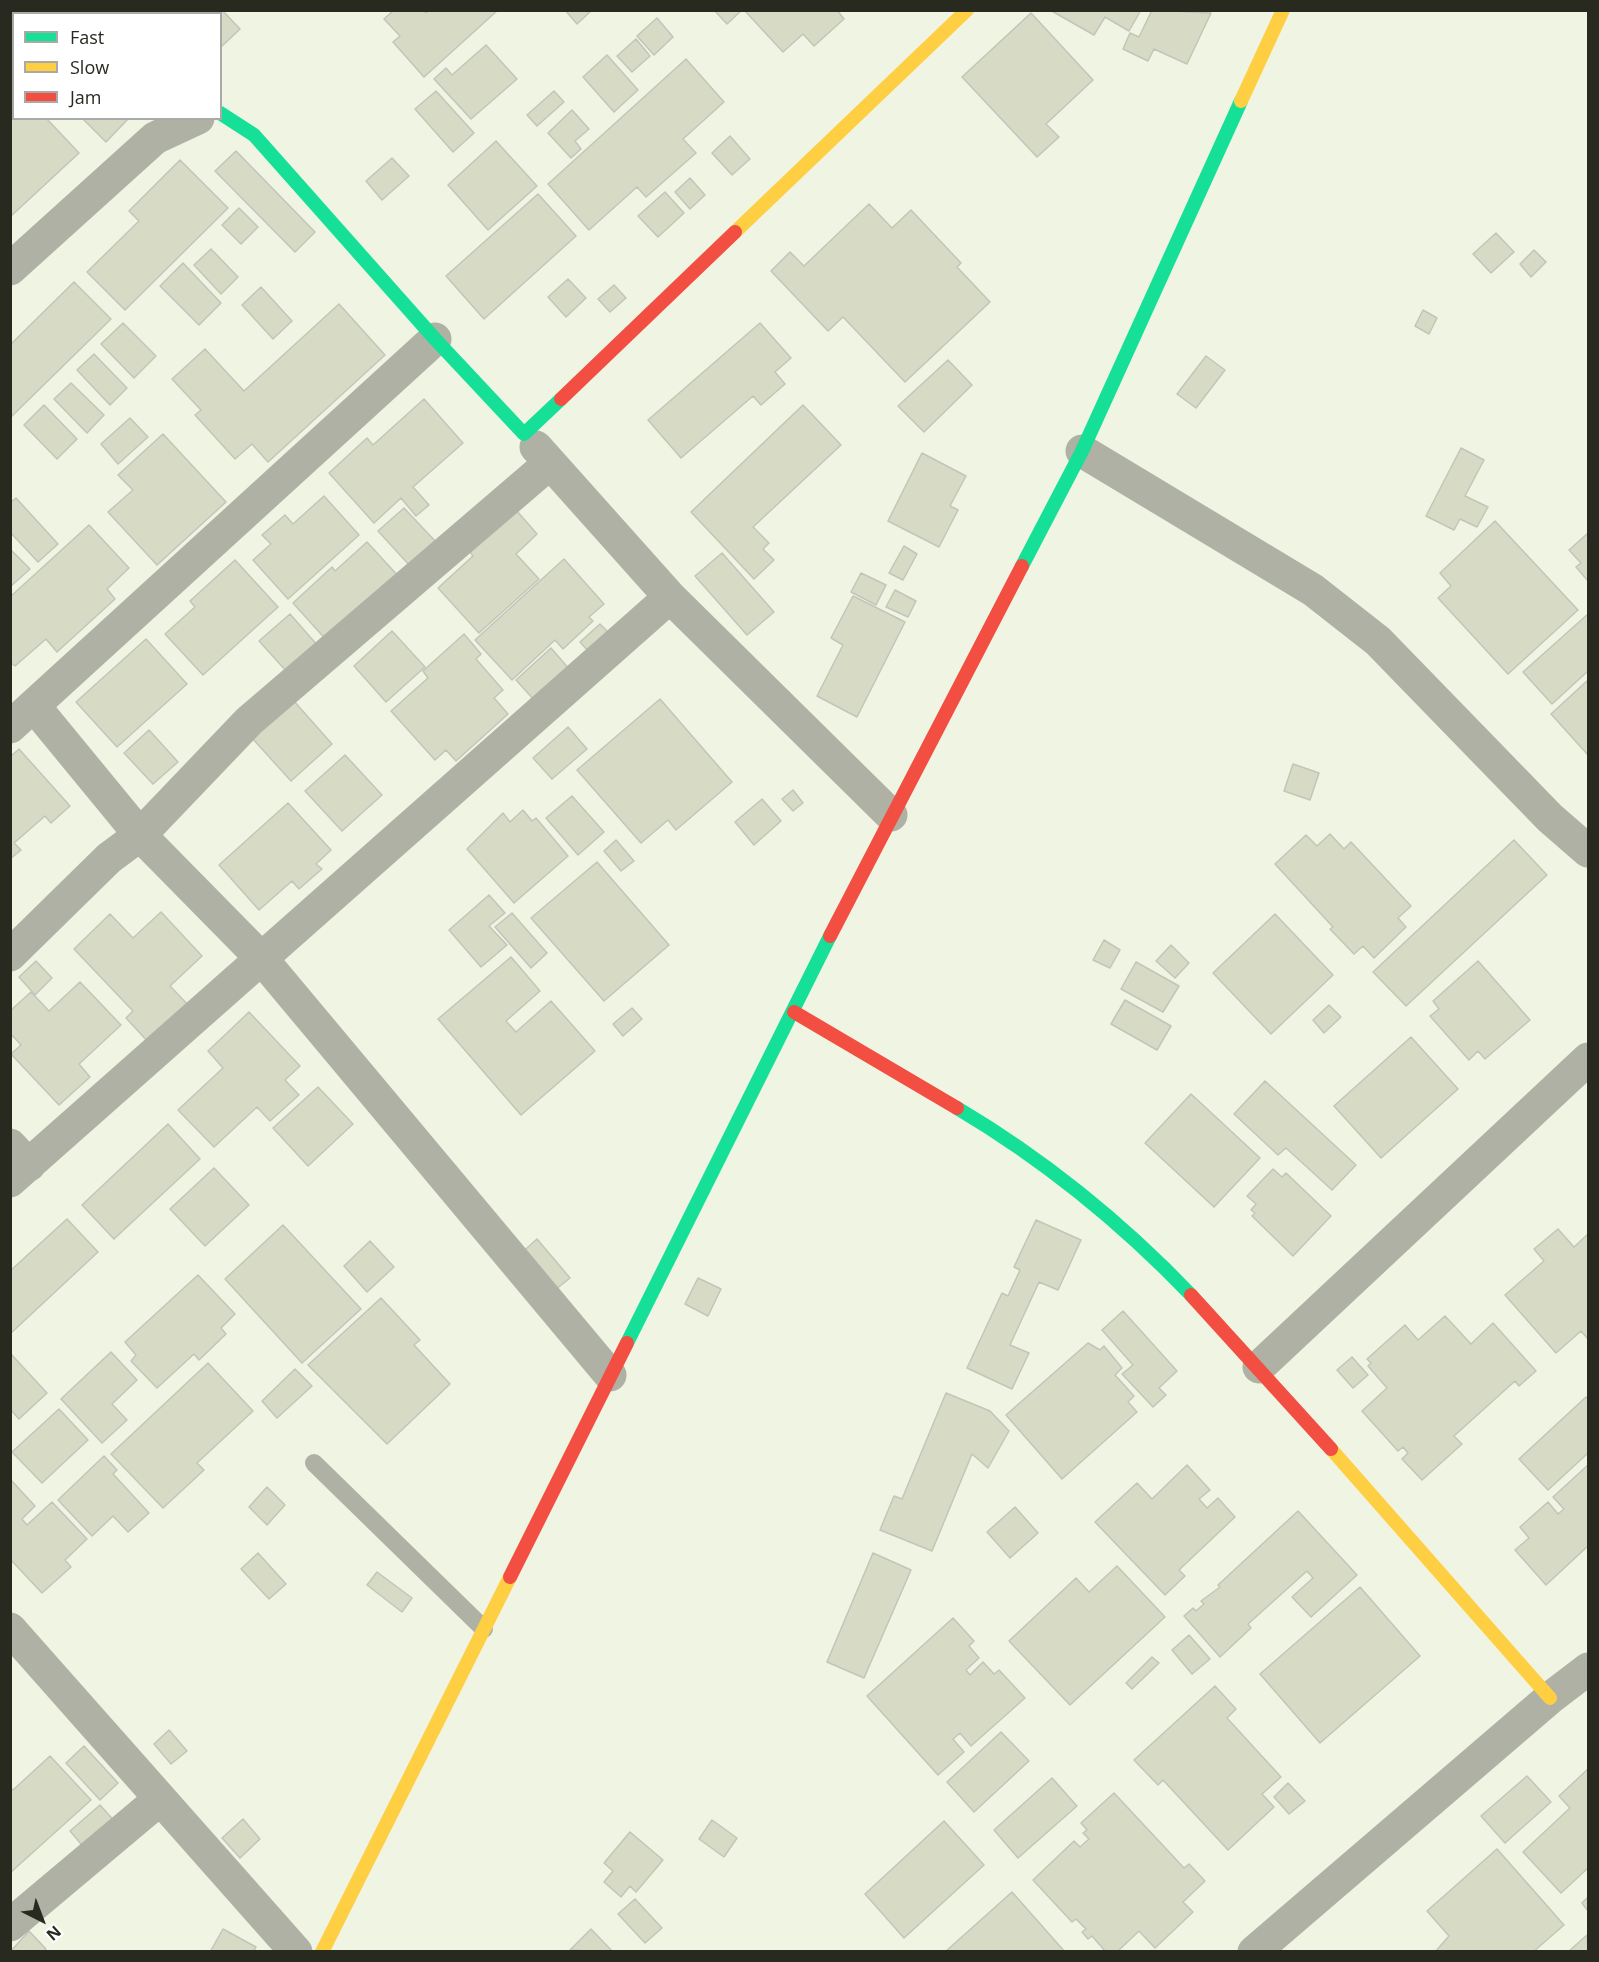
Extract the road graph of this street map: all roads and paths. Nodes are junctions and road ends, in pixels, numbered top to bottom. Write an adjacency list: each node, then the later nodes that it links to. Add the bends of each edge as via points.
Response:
1 (967, 10): 7 (street)
2 (1283, 10): 8 (street)
3 (222, 114): 6 (street, via 254,135)
4 (194, 120): 5 (street, via 155,138)
5 (10, 269)
6 (435, 339): 7 (street); 11 (street)
7 (524, 434): 9 (street)
8 (1082, 451): 12 (street); 14 (street, via 1313,590 1378,641 1550,818)
9 (550, 463): 10 (street); 13 (street, via 249,722)
10 (670, 597): 12 (street); 16 (street)
11 (22, 716): 13 (street)
12 (891, 815): 17 (street)
13 (140, 835): 15 (street, via 109,858); 16 (street)
14 (1588, 851)
15 (10, 955)
16 (262, 958): 19 (street); 21 (street)
17 (794, 1012): 20 (street, via 1010,1139 1143,1245); 21 (street)
18 (1588, 1059): 20 (street)
19 (17, 1164)
20 (1259, 1367): 26 (street)
21 (610, 1375): 24 (street)
22 (314, 1463): 24 (lane)
23 (10, 1629): 27 (street)
24 (484, 1629): 30 (street)
25 (1588, 1669): 26 (street)
26 (1550, 1698): 31 (street)
27 (160, 1799): 28 (street); 29 (street)
28 (10, 1925)
29 (296, 1952)
30 (322, 1952)
31 (1254, 1952)

